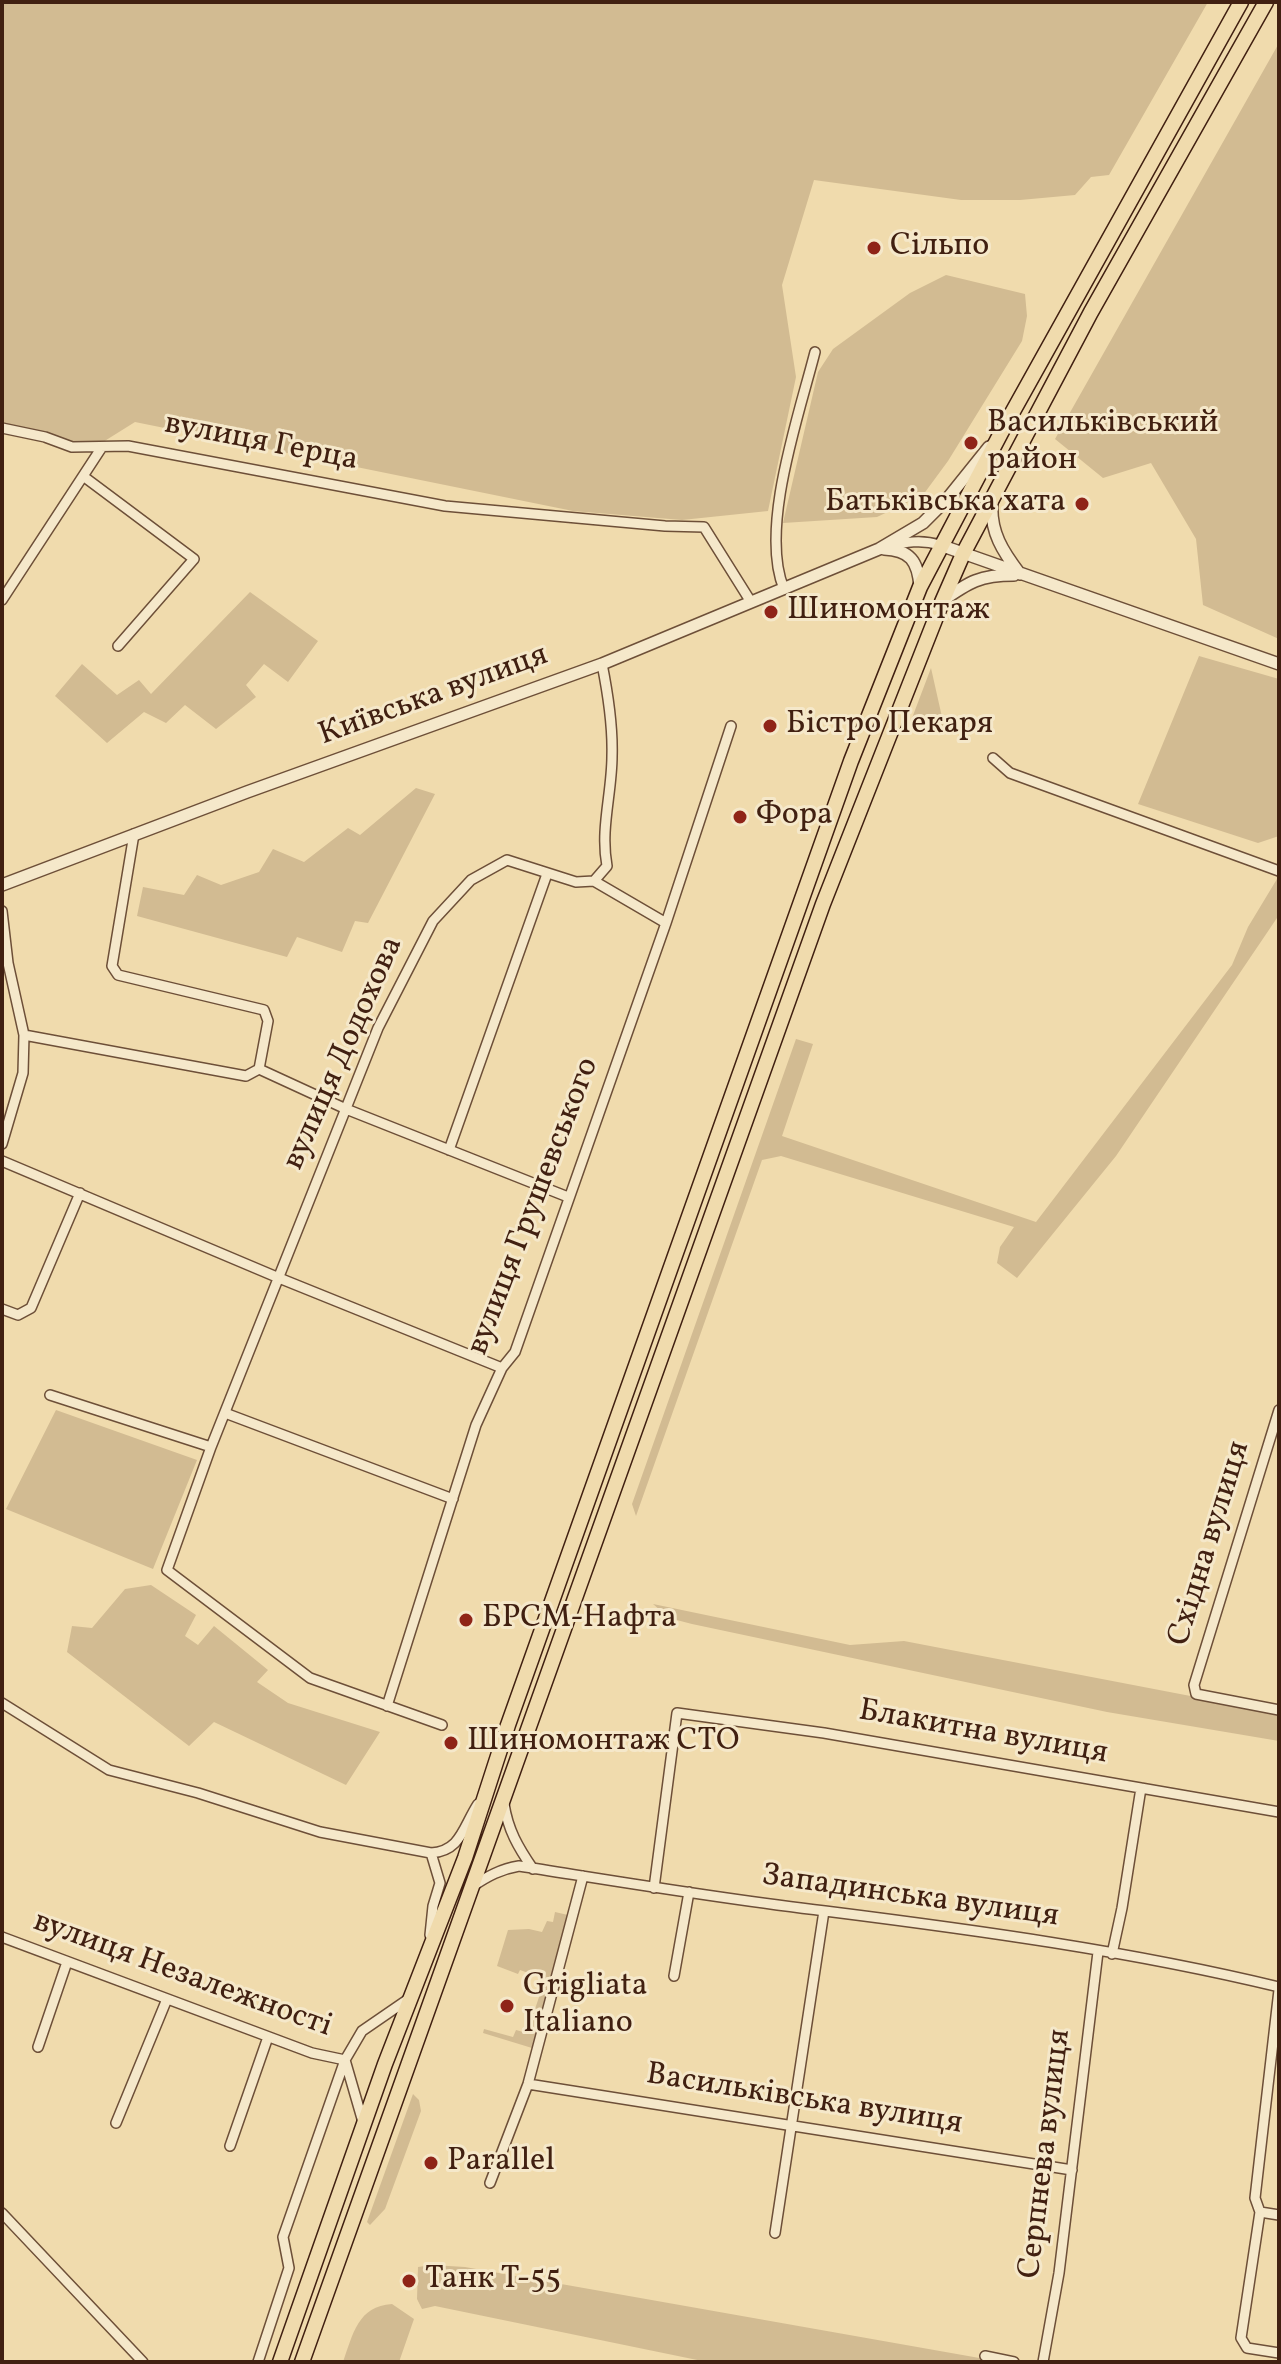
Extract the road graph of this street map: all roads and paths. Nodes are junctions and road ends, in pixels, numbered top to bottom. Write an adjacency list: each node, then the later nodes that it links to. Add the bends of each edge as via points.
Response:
1 (1241, 2): 5 (highway)
2 (1266, 2): 8 (highway)
3 (815, 352): 14 (street, via 776,512 776,556)
4 (2, 428): 6 (street, вулиця Герца, via 72,447)
5 (1002, 431): 9 (highway); 10 (street, Київська вулиця, via 923,523)
6 (102, 447): 7 (street); 16 (street, вулиця Герца, via 128,446 461,508 704,527)
7 (83, 476): 15 (street); 18 (street, via 194,559)
8 (992, 500): 11 (highway); 12 (street, via 997,539)
9 (940, 545): 10 (street, via 910,541); 11 (street); 13 (highway)
10 (879, 549): 13 (street, via 908,554); 14 (street, Київська вулиця)
11 (963, 554): 12 (street); 17 (highway)
12 (1021, 575): 17 (street, via 982,577); 20 (street)
13 (920, 587): 50 (highway, via 851,761)
14 (784, 589): 16 (street, Київська вулиця)
15 (2, 600)
16 (751, 602): 19 (street, Київська вулиця)
17 (942, 602): 52 (highway, via 818,918)
18 (118, 646)
19 (602, 664): 23 (street, Київська вулиця); 26 (street, via 612,757 603,846 607,866)
20 (1279, 664)
21 (731, 726): 29 (street, вулиця Грушевського)
22 (993, 758): 24 (street, via 1010,773)
23 (134, 834): 27 (street, Київська вулиця); 31 (street, via 112,966 118,975 264,1010 268,1021)
24 (1279, 871)
25 (547, 874): 26 (street, вулиця Додохова); 32 (street, вулиця Додохова, via 507,860 471,880 433,921 378,1028); 34 (street)
26 (594, 881): 29 (street)
27 (2, 885)
28 (2, 911): 30 (street)
29 (666, 923): 37 (street, вулиця Грушевського)
30 (24, 1035): 31 (street, via 246,1076); 33 (street, via 23,1073)
31 (259, 1069): 32 (street)
32 (346, 1109): 34 (street); 38 (street, вулиця Додохова)
33 (2, 1144)
34 (449, 1150): 37 (street)
35 (2, 1161): 36 (street)
36 (80, 1193): 38 (street); 39 (street, via 31,1308 18,1315)
37 (568, 1197): 40 (street, вулиця Грушевського, via 515,1352)
38 (279, 1278): 40 (street); 43 (street, вулиця Додохова)
39 (2, 1309)
40 (502, 1368): 45 (street, вулиця Грушевського, via 476,1425)
41 (50, 1395): 44 (street)
42 (1279, 1410): 48 (street, Східна вулиця, via 1194,1685 1196,1694)
43 (225, 1413): 44 (street, вулиця Додохова); 45 (street)
44 (211, 1447): 47 (street, вулиця Додохова, via 167,1570 310,1678)
45 (453, 1499): 47 (street, вулиця Грушевського)
46 (2, 1703): 54 (street, via 109,1770 320,1832)
47 (387, 1706): 49 (street, вулиця Додохова)
48 (1279, 1710)
49 (442, 1725)
50 (488, 1788): 54 (street, via 453,1848); 62 (highway)
51 (1141, 1788): 53 (street, Блакитна вулиця); 58 (street, Блакитна вулиця, via 677,1713); 64 (street)
52 (503, 1798): 55 (street, via 515,1844); 57 (highway)
53 (1279, 1812)
54 (431, 1853): 62 (street, via 440,1883)
55 (533, 1869): 56 (street, Западинська вулиця); 57 (street, Западинська вулиця, via 506,1868)
56 (583, 1876): 58 (street, Западинська вулиця); 74 (street)
57 (471, 1888): 90 (highway)
58 (654, 1888): 59 (street, Западинська вулиця)
59 (689, 1892): 60 (street, Западинська вулиця); 66 (street)
60 (824, 1911): 63 (street, Западинська вулиця); 77 (street)
61 (2, 1937): 65 (street, вулиця Незалежності)
62 (428, 1952): 68 (highway)
63 (1098, 1952): 64 (street, Западинська вулиця); 79 (street, Серпнева вулиця)
64 (1112, 1954): 67 (street, Западинська вулиця)
65 (67, 1962): 69 (street, вулиця Незалежності); 71 (street)
66 (674, 1976)
67 (1279, 1989): 73 (street)
68 (410, 1998): 72 (street, via 362,2031); 76 (highway)
69 (167, 1999): 70 (street, вулиця Незалежності); 75 (street)
70 (268, 2037): 72 (street, вулиця Незалежності); 78 (street)
71 (38, 2047)
72 (345, 2060): 76 (street); 88 (street, via 283,2237 289,2268)
73 (1274, 2080): 81 (street, via 1255,2198)
74 (528, 2084): 77 (street, Васильківська вулиця); 80 (street)
75 (116, 2123)
76 (364, 2124): 89 (highway)
77 (792, 2125): 79 (street, Васильківська вулиця); 84 (street)
78 (230, 2146)
79 (1072, 2170): 92 (street, Серпнева вулиця)
80 (490, 2183)
81 (1260, 2212): 83 (street); 85 (street, via 1241,2338 1247,2348)
82 (2, 2213): 87 (street)
83 (1279, 2215)
84 (775, 2233)
85 (1279, 2353)
86 (985, 2356): 91 (street)
87 (143, 2362)
88 (258, 2362)
89 (277, 2362)
90 (302, 2362)
91 (1014, 2362)
92 (1043, 2362)

